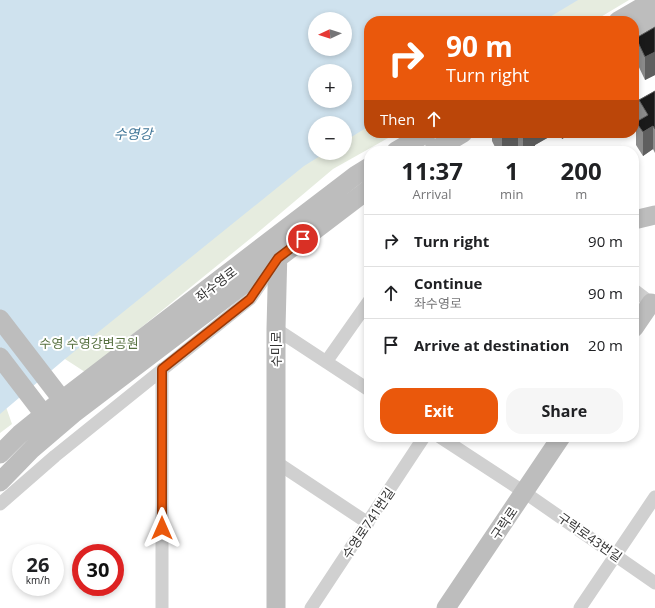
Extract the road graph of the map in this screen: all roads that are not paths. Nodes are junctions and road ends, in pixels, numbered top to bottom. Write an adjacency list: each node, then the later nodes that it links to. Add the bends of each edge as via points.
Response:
1 (654, 0): 2 (main road)
2 (627, 16)
3 (655, 20): 4 (main road)
4 (639, 30)
5 (418, 138): 6 (main road)
6 (405, 146)
7 (364, 170): 11 (main road, 좌수영로)
8 (364, 193): 12 (main road, 좌수영로)
9 (655, 215): 10 (main road)
10 (639, 219)
11 (278, 236): 12 (main road, 수미로); 23 (main road, 좌수영로)
12 (278, 258): 18 (main road, 수미로); 21 (street, via 250,299); 23 (main road, 좌수영로)
13 (639, 293): 14 (street)
14 (653, 303): 17 (main road)
15 (364, 308): 20 (street)
16 (0, 319): 23 (main road)
17 (639, 321)
18 (276, 329): 20 (street); 29 (main road, 수미로)
19 (0, 357): 24 (main road)
20 (326, 362): 22 (street)
21 (162, 369): 33 (street); 37 (street)
22 (364, 387)
23 (68, 407): 24 (main road, 좌수영로)
24 (50, 422): 28 (main road, 좌수영로, via 20,434); 30 (main road, 좌수영로, via 32,449)
25 (421, 442): 34 (street, 수영로741번길)
26 (448, 442): 31 (street, 구락로43번길)
27 (558, 442): 31 (main road, 구락로)
28 (0, 454)
29 (276, 462): 34 (street); 38 (main road, 수미로)
30 (0, 482)
31 (524, 492): 35 (street, 구락로43번길); 40 (main road, 구락로)
32 (655, 497): 35 (street)
33 (0, 504)
34 (368, 523): 39 (street, 수영로741번길)
35 (616, 555): 36 (street, 구락로43번길); 41 (street)
36 (655, 583)
37 (162, 608)
38 (276, 608)
39 (311, 608)
40 (446, 608)
41 (580, 608)

